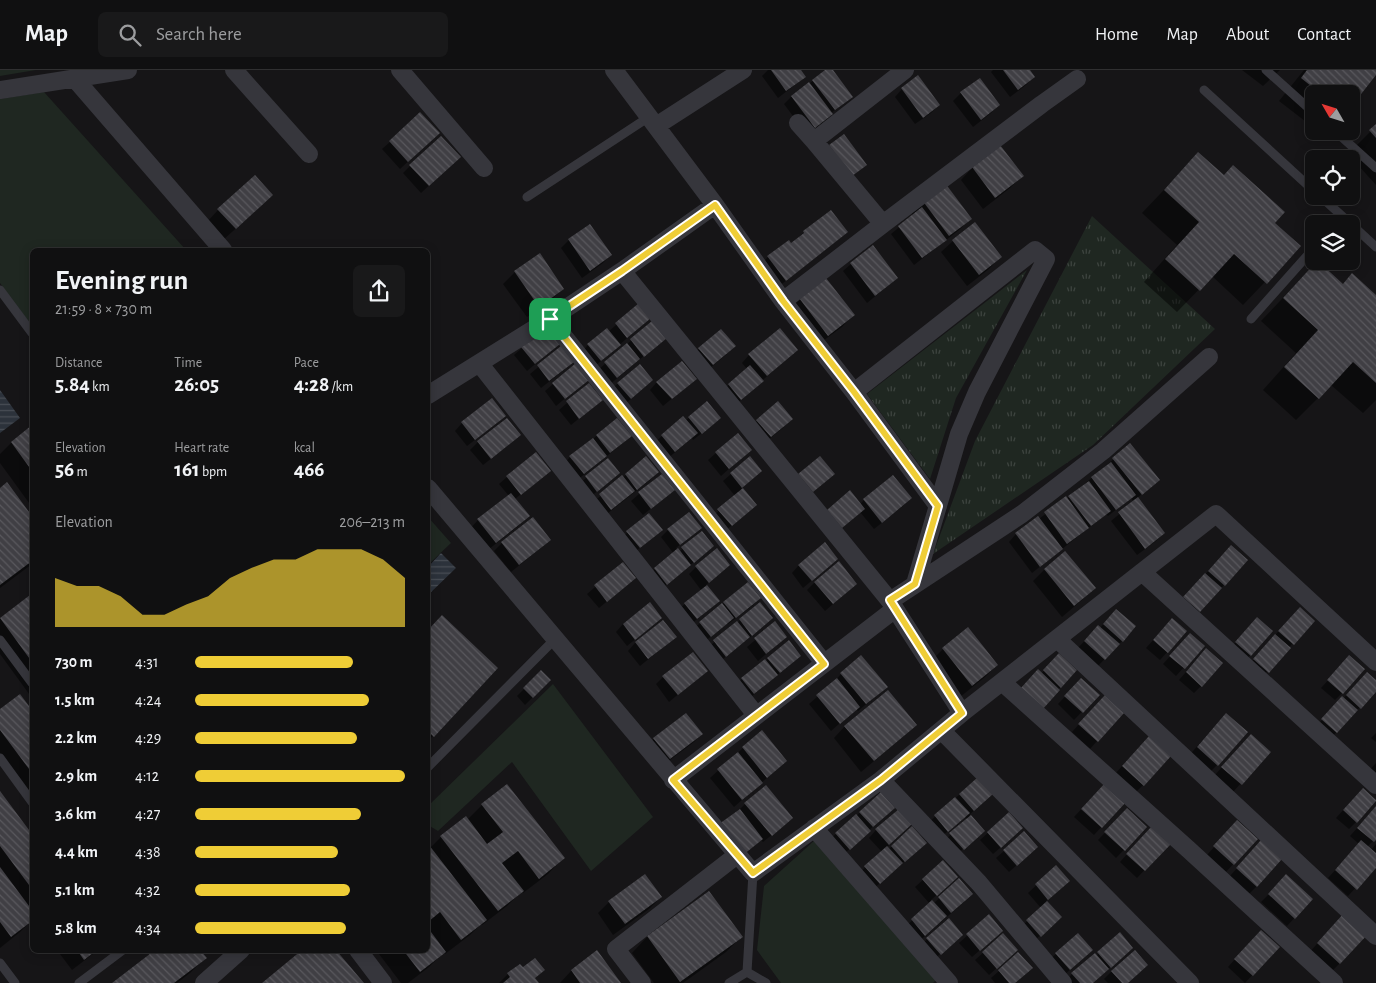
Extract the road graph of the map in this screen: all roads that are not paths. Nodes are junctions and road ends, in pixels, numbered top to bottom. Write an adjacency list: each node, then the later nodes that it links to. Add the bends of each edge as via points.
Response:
1 (128, 70): 8 (street)
2 (234, 70): 18 (street)
3 (400, 70): 19 (street)
4 (614, 70): 13 (street)
5 (743, 70): 13 (street)
6 (906, 70): 16 (street)
7 (1266, 70): 12 (lane)
8 (75, 79): 10 (street); 29 (street)
9 (1077, 79): 26 (street)
10 (0, 90)
11 (1204, 90): 21 (lane)
12 (1305, 105)
13 (652, 121): 22 (lane); 23 (street)
14 (798, 123): 16 (street)
15 (1344, 140): 17 (lane)
16 (814, 142): 26 (street)
17 (1354, 149): 20 (lane)
18 (309, 154)
19 (484, 168)
20 (1376, 168)
21 (1305, 183)
22 (526, 197)
23 (715, 205): 31 (street); 33 (street)
24 (1330, 205): 25 (lane)
25 (1341, 215)
26 (883, 224): 33 (street)
27 (1360, 232): 28 (lane)
28 (1376, 247)
29 (221, 248)
30 (1305, 258): 35 (lane)
31 (622, 271): 34 (street); 45 (street)
32 (0, 290): 36 (lane)
33 (783, 301): 39 (street)
34 (550, 319): 38 (street); 50 (street)
35 (1251, 319)
36 (30, 331)
37 (1209, 357): 44 (street, via 1103,451 1022,514)
38 (479, 363): 40 (street); 54 (street)
39 (854, 392): 42 (street); 42 (street, via 1035,250 1046,259 976,392 959,434)
40 (430, 394)
41 (430, 490): 48 (street)
42 (938, 506): 44 (street)
43 (1142, 572): 46 (street); 49 (street, via 1216,514); 60 (street)
44 (915, 584): 45 (street)
45 (892, 605): 50 (street); 53 (street)
46 (1057, 639): 52 (street); 65 (street)
47 (0, 640): 51 (lane)
48 (555, 640): 57 (lane); 58 (street)
49 (1376, 662)
50 (824, 664): 54 (street)
51 (30, 680)
52 (1002, 682): 53 (street); 81 (street)
53 (962, 713): 55 (street)
54 (756, 715): 58 (street)
55 (942, 731): 59 (street); 80 (street)
56 (0, 758): 61 (lane)
57 (430, 765)
58 (673, 780): 63 (street)
59 (881, 780): 62 (street); 79 (street, via 979,883)
60 (1376, 785)
61 (30, 799)
62 (814, 828): 64 (street); 78 (street)
63 (737, 855): 64 (street); 75 (street, via 616,949)
64 (753, 873): 70 (lane)
65 (1376, 936)
66 (119, 953): 72 (lane)
67 (238, 953): 73 (street)
68 (360, 953): 74 (street)
69 (0, 963): 71 (lane)
70 (747, 972): 76 (lane); 77 (lane)
71 (15, 983)
72 (79, 983)
73 (204, 983)
74 (383, 983)
75 (642, 983)
76 (729, 983)
77 (766, 983)
78 (949, 983)
79 (1063, 983)
80 (1190, 983)
81 (1334, 983)

